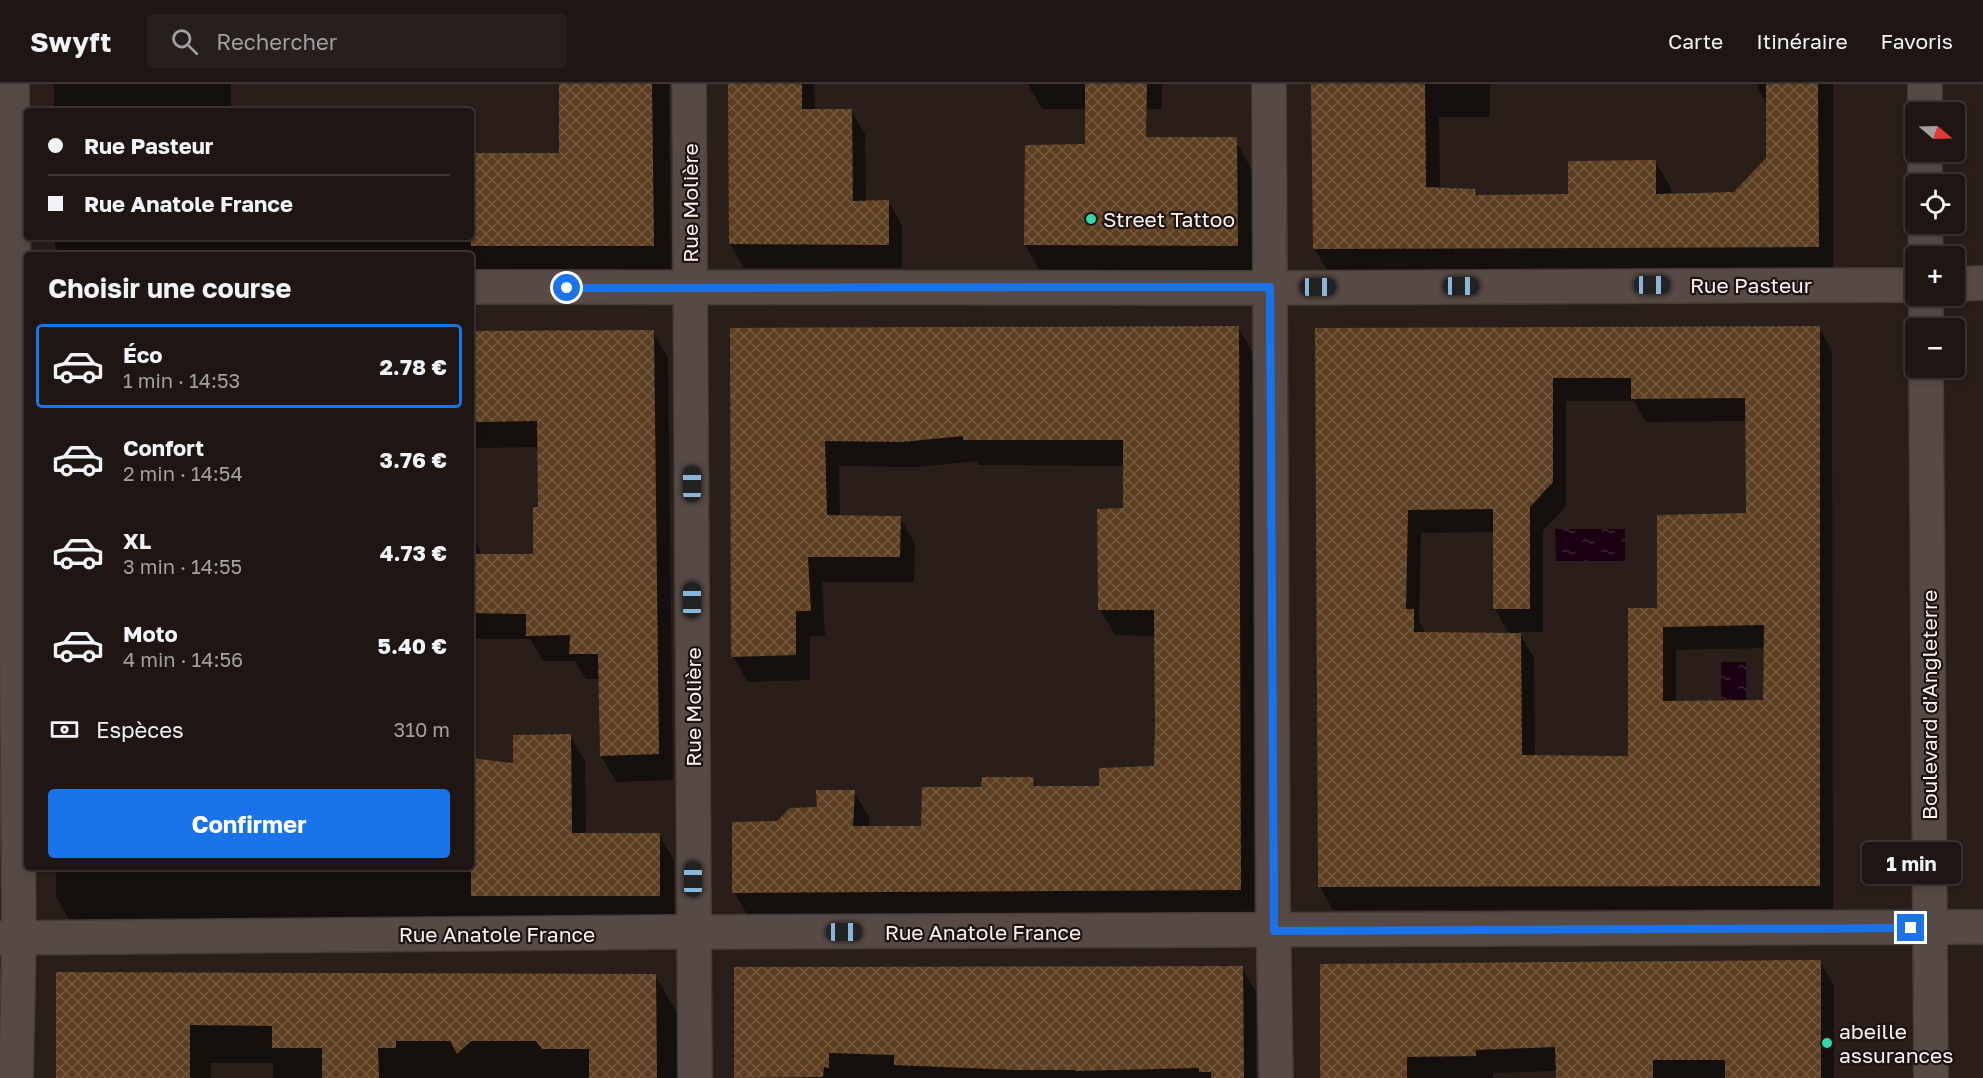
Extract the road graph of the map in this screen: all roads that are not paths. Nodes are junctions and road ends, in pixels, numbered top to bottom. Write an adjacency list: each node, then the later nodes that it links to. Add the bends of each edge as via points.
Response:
1 (12, 84): 6 (street)
2 (689, 84): 13 (street, Rue Molière)
3 (1269, 84): 11 (street)
4 (1925, 84): 5 (street)
5 (1925, 102)
6 (7, 195): 12 (street)
7 (1983, 283): 8 (street)
8 (1965, 284)
9 (1905, 285): 11 (street, Rue Pasteur)
10 (474, 287): 13 (street, Rue Pasteur)
11 (1270, 287): 13 (street, Rue Pasteur); 18 (street)
12 (20, 288): 15 (street)
13 (690, 288): 19 (street, Rue Molière)
14 (1926, 378): 16 (street, Boulevard d'Angleterre)
15 (7, 382): 20 (street)
16 (1930, 927): 17 (street, Rue Anatole France); 18 (street, Rue Anatole France); 24 (street, Boulevard d'Angleterre)
17 (1983, 927)
18 (1274, 931): 19 (street, Rue Anatole France); 23 (street)
19 (693, 933): 20 (street, Rue Anatole France); 22 (street, Rue Molière)
20 (9, 938): 21 (street)
21 (16, 1078)
22 (695, 1078)
23 (1276, 1078)
24 (1931, 1078)

